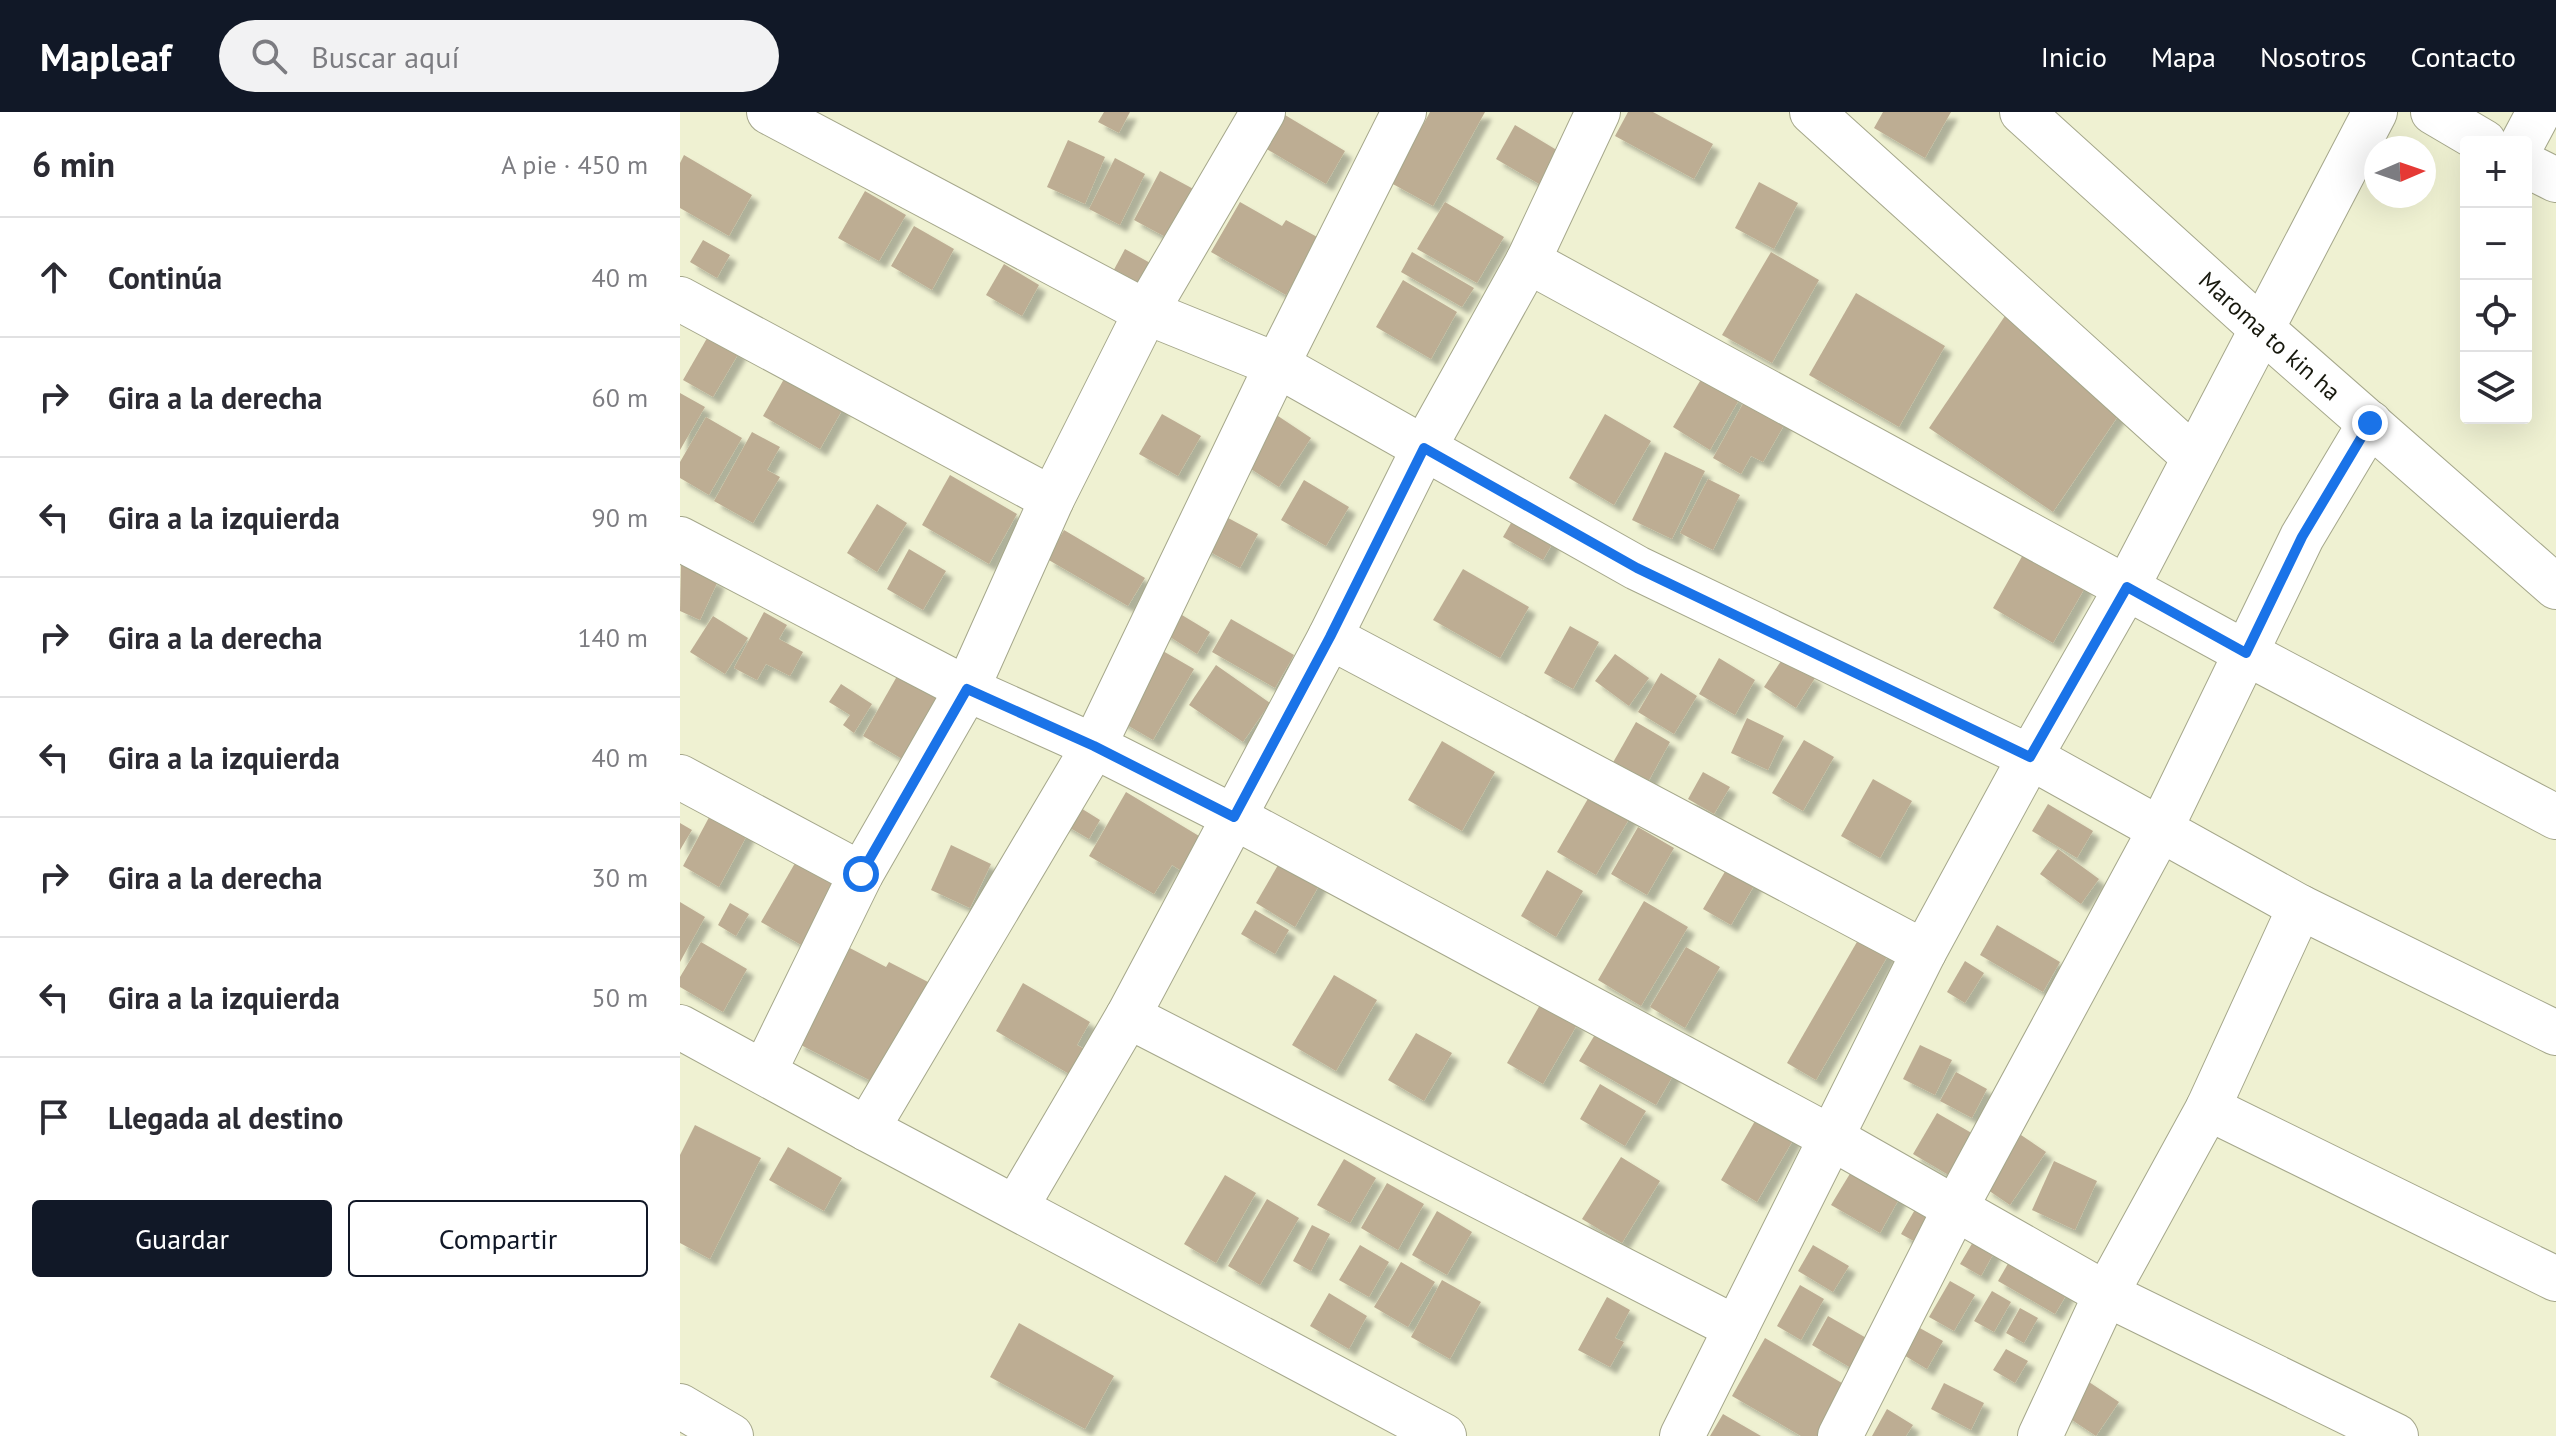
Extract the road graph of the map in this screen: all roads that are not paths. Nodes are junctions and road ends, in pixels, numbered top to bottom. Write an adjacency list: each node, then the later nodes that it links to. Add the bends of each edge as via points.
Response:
1 (769, 112): 16 (street)
2 (1404, 112): 18 (street)
3 (1598, 112): 14 (street)
4 (1812, 112): 21 (street)
5 (2022, 112): 17 (street, Maroma to kin ha)
6 (2375, 112): 17 (street)
7 (2433, 112): 10 (street)
8 (2539, 112): 11 (street)
9 (1257, 114): 16 (street)
10 (2474, 136)
11 (2526, 136)
12 (2532, 168): 13 (street)
13 (2556, 180)
14 (1528, 261): 20 (street); 24 (street)
15 (680, 299): 22 (street)
16 (1146, 312): 18 (street); 22 (street)
17 (2263, 330): 19 (street, Maroma to kin ha); 21 (street)
18 (1277, 365): 20 (street); 29 (street)
19 (2370, 423): 25 (street, Maroma to kin ha); 27 (street, via 2302,537)
20 (1424, 448): 26 (street); 30 (street, via 1637,568)
21 (2194, 457): 24 (street)
22 (1052, 499): 28 (street)
23 (680, 539): 28 (street)
24 (2127, 587): 27 (street); 30 (street)
25 (2556, 587)
26 (1330, 637): 32 (street); 37 (street)
27 (2246, 653): 33 (street); 34 (street)
28 (967, 689): 29 (street); 35 (street)
29 (1094, 746): 32 (street); 43 (street)
30 (2030, 757): 34 (street); 37 (street)
31 (680, 777): 35 (street)
32 (1234, 817): 38 (street); 44 (street)
33 (2556, 817)
34 (2160, 830): 36 (street); 46 (street)
35 (861, 874): 41 (street)
36 (2300, 907): 40 (street); 42 (street)
37 (1924, 952): 44 (street)
38 (1128, 1016): 45 (street); 49 (street)
39 (680, 1027): 41 (street)
40 (2556, 1033)
41 (764, 1072): 43 (street)
42 (2208, 1108): 47 (street); 48 (street)
43 (867, 1129): 45 (street)
44 (1830, 1137): 46 (street); 49 (street)
45 (1016, 1207): 52 (street)
46 (1956, 1207): 48 (street); 54 (street)
47 (2556, 1279)
48 (2106, 1294): 55 (street); 56 (street)
49 (1736, 1328): 53 (street)
50 (682, 1415): 51 (street)
51 (731, 1436)
52 (1444, 1436)
53 (1682, 1436)
54 (1840, 1436)
55 (2040, 1436)
56 (2396, 1436)

